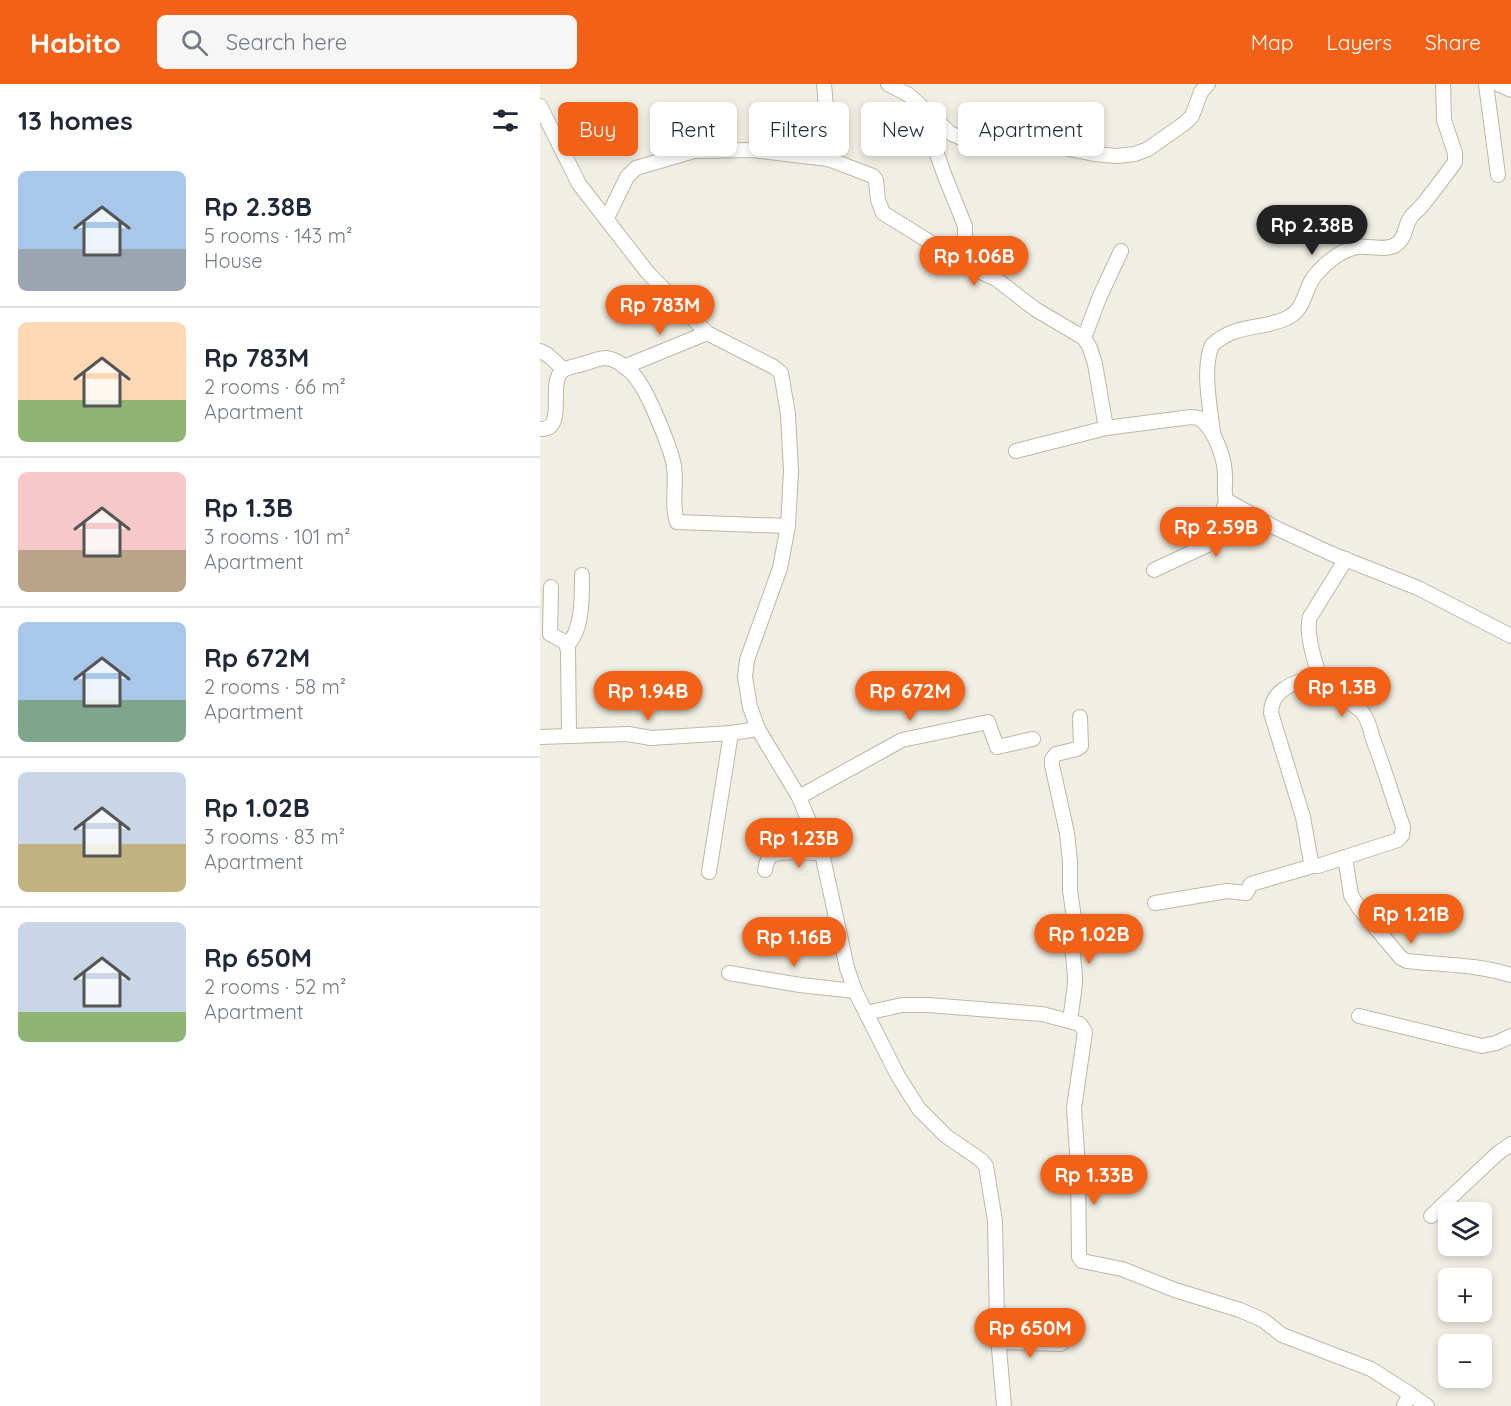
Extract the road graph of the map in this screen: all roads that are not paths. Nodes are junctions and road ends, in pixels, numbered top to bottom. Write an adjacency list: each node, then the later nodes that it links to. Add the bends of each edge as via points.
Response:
1 (824, 84): 12 (street)
2 (888, 84): 8 (street)
3 (1208, 84): 10 (street, via 1185,123 1135,154 1095,154 1041,143 961,138)
4 (1443, 84): 24 (street, via 1444,120 1455,162 1411,216 1398,243 1387,248 1358,247 1339,254 1310,281 1297,311 1277,321 1230,332 1212,345 1208,388)
5 (1486, 84): 13 (street)
6 (1498, 84): 7 (street)
7 (1511, 90)
8 (917, 102)
9 (540, 106): 14 (street, via 579,184)
10 (946, 129)
11 (938, 156): 16 (street, via 965,226)
12 (828, 159): 14 (street, via 752,150 694,151 636,168 627,177); 16 (street, via 873,176 883,213)
13 (1498, 175)
14 (607, 218): 17 (street, via 648,273)
15 (1121, 251): 18 (street)
16 (960, 261): 18 (street, via 996,279 1035,309)
17 (707, 333): 20 (street); 27 (street, via 781,373 789,426)
18 (1084, 338): 22 (street, via 1095,364)
19 (540, 351): 21 (street)
20 (624, 367): 21 (street, via 605,358); 27 (street, via 638,380 671,454 677,522)
21 (563, 369): 23 (street, via 555,383 556,414 550,426)
22 (1107, 428): 24 (street, via 1191,417 1199,418); 25 (street)
23 (540, 429)
24 (1213, 433): 26 (street, via 1221,453)
25 (1016, 451)
26 (1226, 500): 28 (street, via 1276,528); 29 (street, via 1212,543)
27 (788, 526): 36 (street, via 780,568 744,677)
28 (1346, 559): 32 (street, via 1418,588); 34 (street, via 1308,625)
29 (1155, 570)
30 (582, 575): 33 (street, via 578,624 574,639)
31 (551, 587): 33 (street, via 550,634)
32 (1511, 636)
33 (567, 645): 38 (street)
34 (1319, 674): 43 (street, via 1329,690 1364,714 1402,827 1398,840); 44 (street, via 1288,687 1271,704 1272,720 1303,817)
35 (1080, 717): 49 (street, via 1081,746 1052,759 1067,833)
36 (758, 729): 37 (street); 41 (street)
37 (731, 733): 38 (street, via 651,738 628,734); 46 (street)
38 (569, 736): 39 (street)
39 (540, 738)
40 (1033, 739): 41 (street, via 997,747 988,722 902,740)
41 (799, 797): 42 (street)
42 (822, 853): 45 (street, via 771,856); 52 (street)
43 (1345, 857): 44 (street); 51 (street, via 1355,901 1401,958)
44 (1313, 866): 47 (street, via 1251,884 1242,894 1227,891)
45 (765, 870)
46 (709, 872)
47 (1155, 903)
48 (1128, 930): 49 (street)
49 (1076, 932): 55 (street)
50 (729, 973): 52 (street)
51 (1511, 975)
52 (855, 991): 53 (street)
53 (866, 1013): 55 (street, via 902,1005 928,1005 1042,1014); 59 (street, via 919,1109 946,1136 986,1166 995,1221)
54 (1359, 1016): 56 (street, via 1482,1046)
55 (1070, 1020): 61 (street, via 1080,1024 1085,1032 1074,1108 1082,1261 1122,1269 1256,1317 1282,1335 1371,1369)
56 (1511, 1036)
57 (1511, 1144): 58 (street)
58 (1431, 1216)
59 (999, 1342): 60 (street); 62 (street)
60 (1062, 1344)
61 (1407, 1400): 63 (street)
62 (1004, 1406)
63 (1427, 1406)

